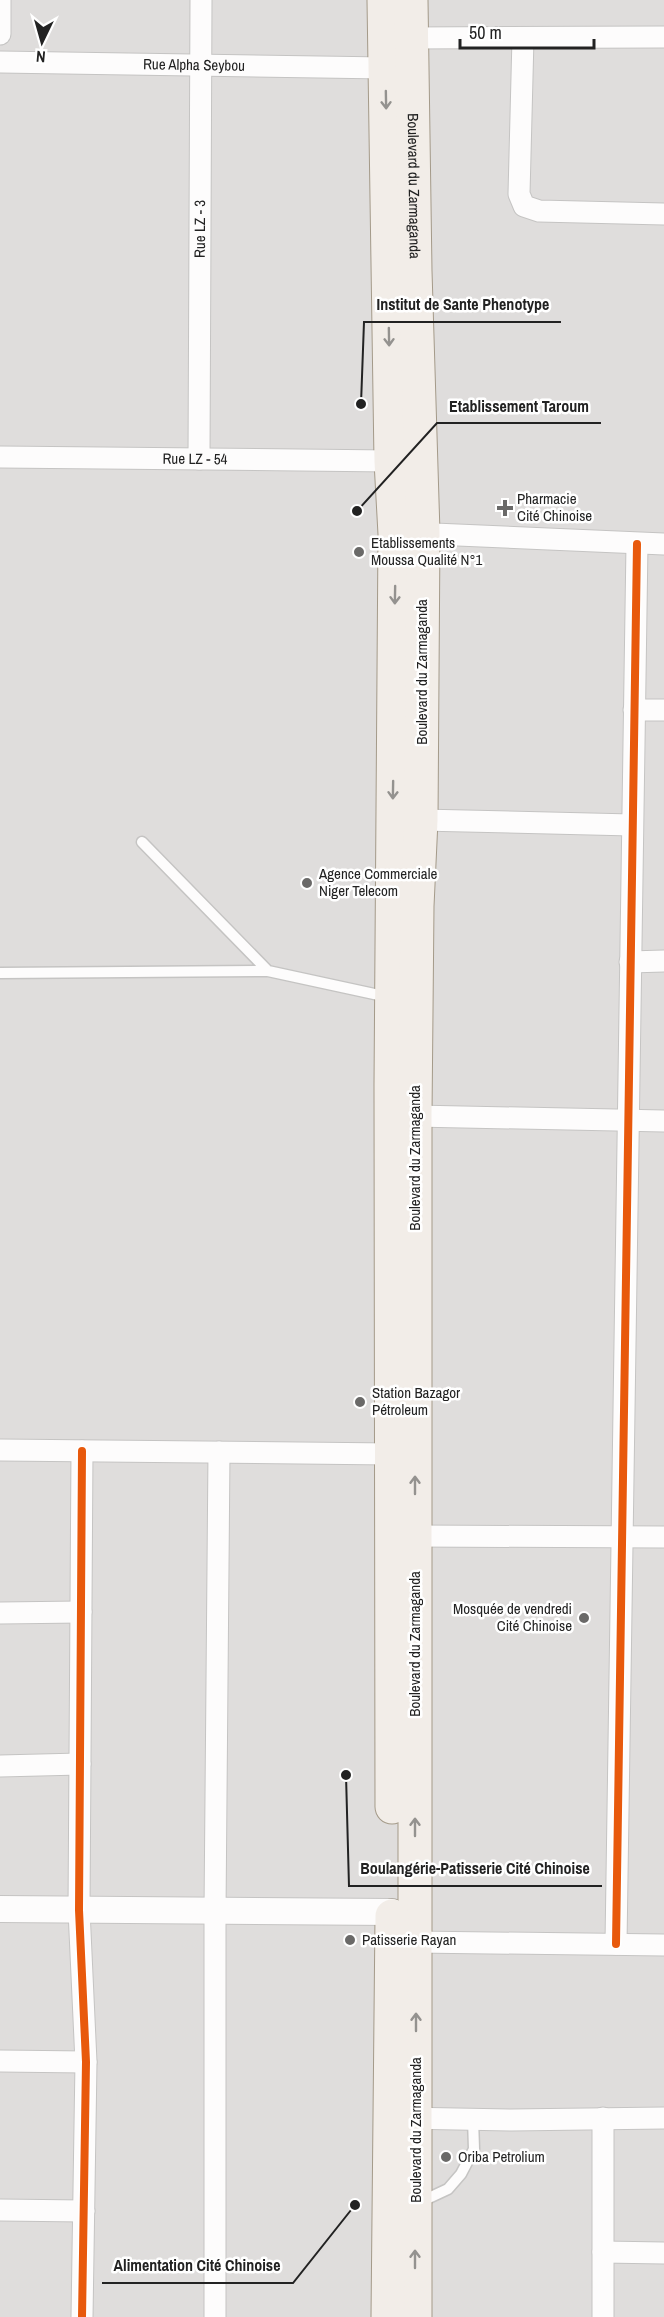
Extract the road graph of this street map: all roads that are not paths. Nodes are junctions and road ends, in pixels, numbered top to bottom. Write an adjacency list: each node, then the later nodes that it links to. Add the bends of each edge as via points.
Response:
1 (0, 0): 5 (street)
2 (201, 0): 10 (street, Rue LZ - 3)
3 (384, 0): 11 (main road, Boulevard du Zarmaganda)
4 (411, 0): 7 (main road, Boulevard du Zarmaganda)
5 (0, 34)
6 (664, 37): 8 (street)
7 (411, 38): 8 (street); 16 (main road, Boulevard du Zarmaganda, via 415,271)
8 (523, 38): 12 (street, via 519,194 524,206 539,211)
9 (0, 62): 10 (street, Rue Alpha Seybou)
10 (200, 64): 11 (street, Rue Alpha Seybou); 14 (street, Rue LZ - 3)
11 (386, 68): 15 (main road, Boulevard du Zarmaganda, one-way to 15)
12 (664, 214)
13 (0, 457): 14 (street, Rue LZ - 54)
14 (199, 459): 15 (street, Rue LZ - 54)
15 (391, 461): 16 (main road, Boulevard du Zarmaganda)
16 (409, 533): 17 (street); 21 (main road, Boulevard du Zarmaganda); 28 (main road, Boulevard du Zarmaganda, one-way to 28)
17 (637, 544): 18 (street); 19 (street)
18 (664, 544)
19 (634, 710): 20 (street); 22 (street)
20 (664, 710)
21 (421, 820): 22 (street); 28 (main road, Boulevard du Zarmaganda, via 417,906)
22 (633, 825): 25 (street)
23 (142, 842): 26 (lane)
24 (664, 961): 25 (street)
25 (630, 962): 30 (street)
26 (268, 971): 27 (lane); 28 (lane)
27 (0, 973)
28 (404, 1003): 29 (main road, Boulevard du Zarmaganda); 32 (main road, Boulevard du Zarmaganda)
29 (416, 1116): 30 (street); 32 (main road, Boulevard du Zarmaganda)
30 (628, 1121): 31 (street); 38 (street)
31 (664, 1121)
32 (403, 1399): 36 (main road, Boulevard du Zarmaganda); 37 (main road, Boulevard du Zarmaganda, one-way to 32)
33 (0, 1450): 34 (street)
34 (82, 1451): 35 (street); 40 (street)
35 (219, 1452): 36 (street); 46 (street)
36 (391, 1454): 47 (main road, Boulevard du Zarmaganda)
37 (415, 1536): 38 (street); 48 (main road, Boulevard du Zarmaganda, one-way to 37)
38 (622, 1537): 39 (street); 49 (street)
39 (664, 1537)
40 (81, 1612): 41 (street); 42 (street)
41 (0, 1613)
42 (80, 1764): 43 (street); 45 (street)
43 (0, 1766)
44 (0, 1909): 45 (street)
45 (79, 1910): 46 (street); 52 (street)
46 (215, 1911): 47 (street); 63 (street)
47 (392, 1912): 53 (main road, Boulevard du Zarmaganda)
48 (415, 1942): 49 (street); 53 (main road, Boulevard du Zarmaganda, one-way to 48)
49 (616, 1944): 50 (street)
50 (664, 1945)
51 (0, 2061): 52 (street)
52 (86, 2062): 58 (street)
53 (403, 2118): 56 (street); 59 (main road, Boulevard du Zarmaganda)
54 (603, 2118): 55 (street); 56 (street); 60 (street)
55 (664, 2118)
56 (473, 2119): 59 (lane, via 474,2149 461,2174 448,2189)
57 (0, 2210): 58 (street)
58 (84, 2211): 62 (street)
59 (407, 2214): 64 (main road, Boulevard du Zarmaganda); 65 (main road, Boulevard du Zarmaganda, one-way to 59)
60 (603, 2252): 61 (street); 66 (street)
61 (664, 2253)
62 (82, 2317)
63 (215, 2317)
64 (388, 2317)
65 (415, 2317)
66 (603, 2317)

